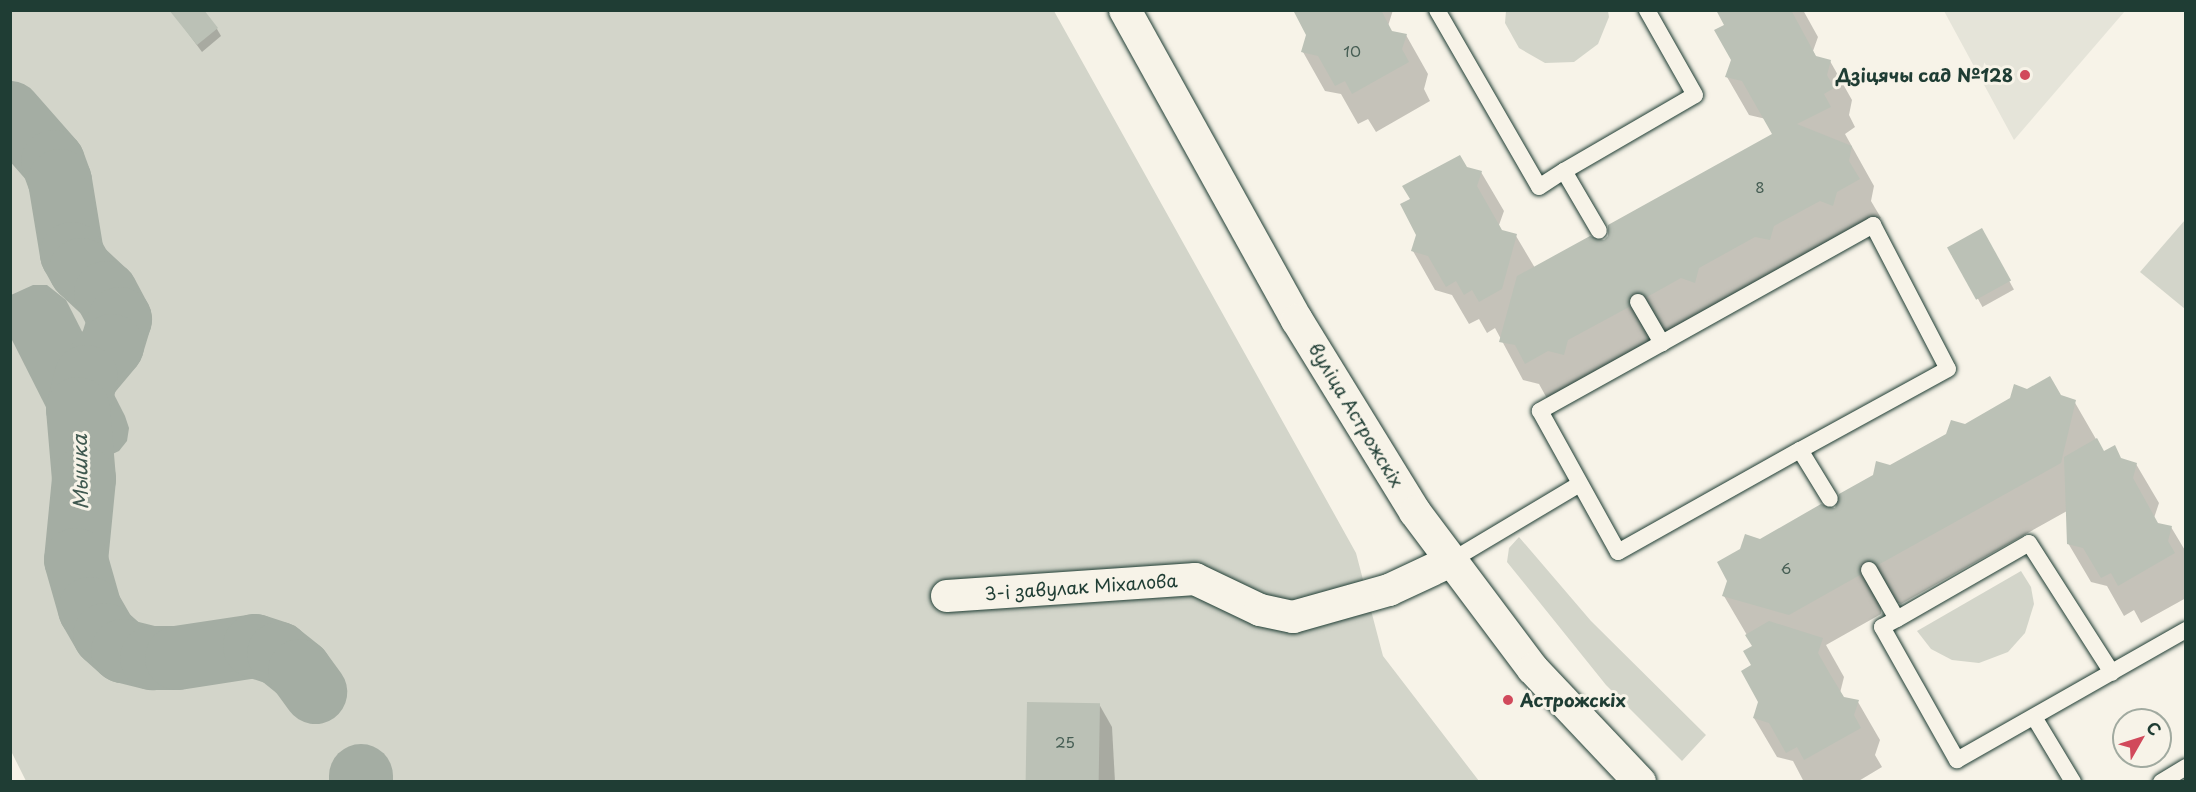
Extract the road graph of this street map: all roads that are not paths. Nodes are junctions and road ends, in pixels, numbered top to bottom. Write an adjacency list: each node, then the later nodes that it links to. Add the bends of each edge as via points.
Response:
1 (1125, 10): 11 (street, вуліца Астрожскіх, via 1298,320)
2 (1437, 10): 4 (lane, via 1539,187)
3 (1647, 10): 4 (lane, via 1695,95)
4 (1564, 171): 5 (lane)
5 (1599, 231)
6 (1638, 302): 7 (lane)
7 (1662, 343): 8 (lane, via 1873,225 1948,369); 9 (lane, via 1540,411)
8 (1800, 450): 9 (lane, via 1618,552); 10 (lane)
9 (1580, 484): 11 (lane)
10 (1830, 499)
11 (1449, 562): 13 (street, 3-і завулак Міхалова, via 1389,590 1293,617 1260,610 1195,579); 19 (street, вуліца Астрожскіх, via 1533,669)
12 (1869, 570): 14 (lane)
13 (947, 596)
14 (1897, 619): 16 (lane, via 2030,543); 17 (lane, via 1882,627 1957,760)
15 (2186, 630): 16 (lane)
16 (2112, 673): 17 (lane)
17 (2034, 717): 20 (lane)
18 (2186, 767): 21 (lane)
19 (1640, 782)
20 (2073, 782)
21 (2161, 782)

